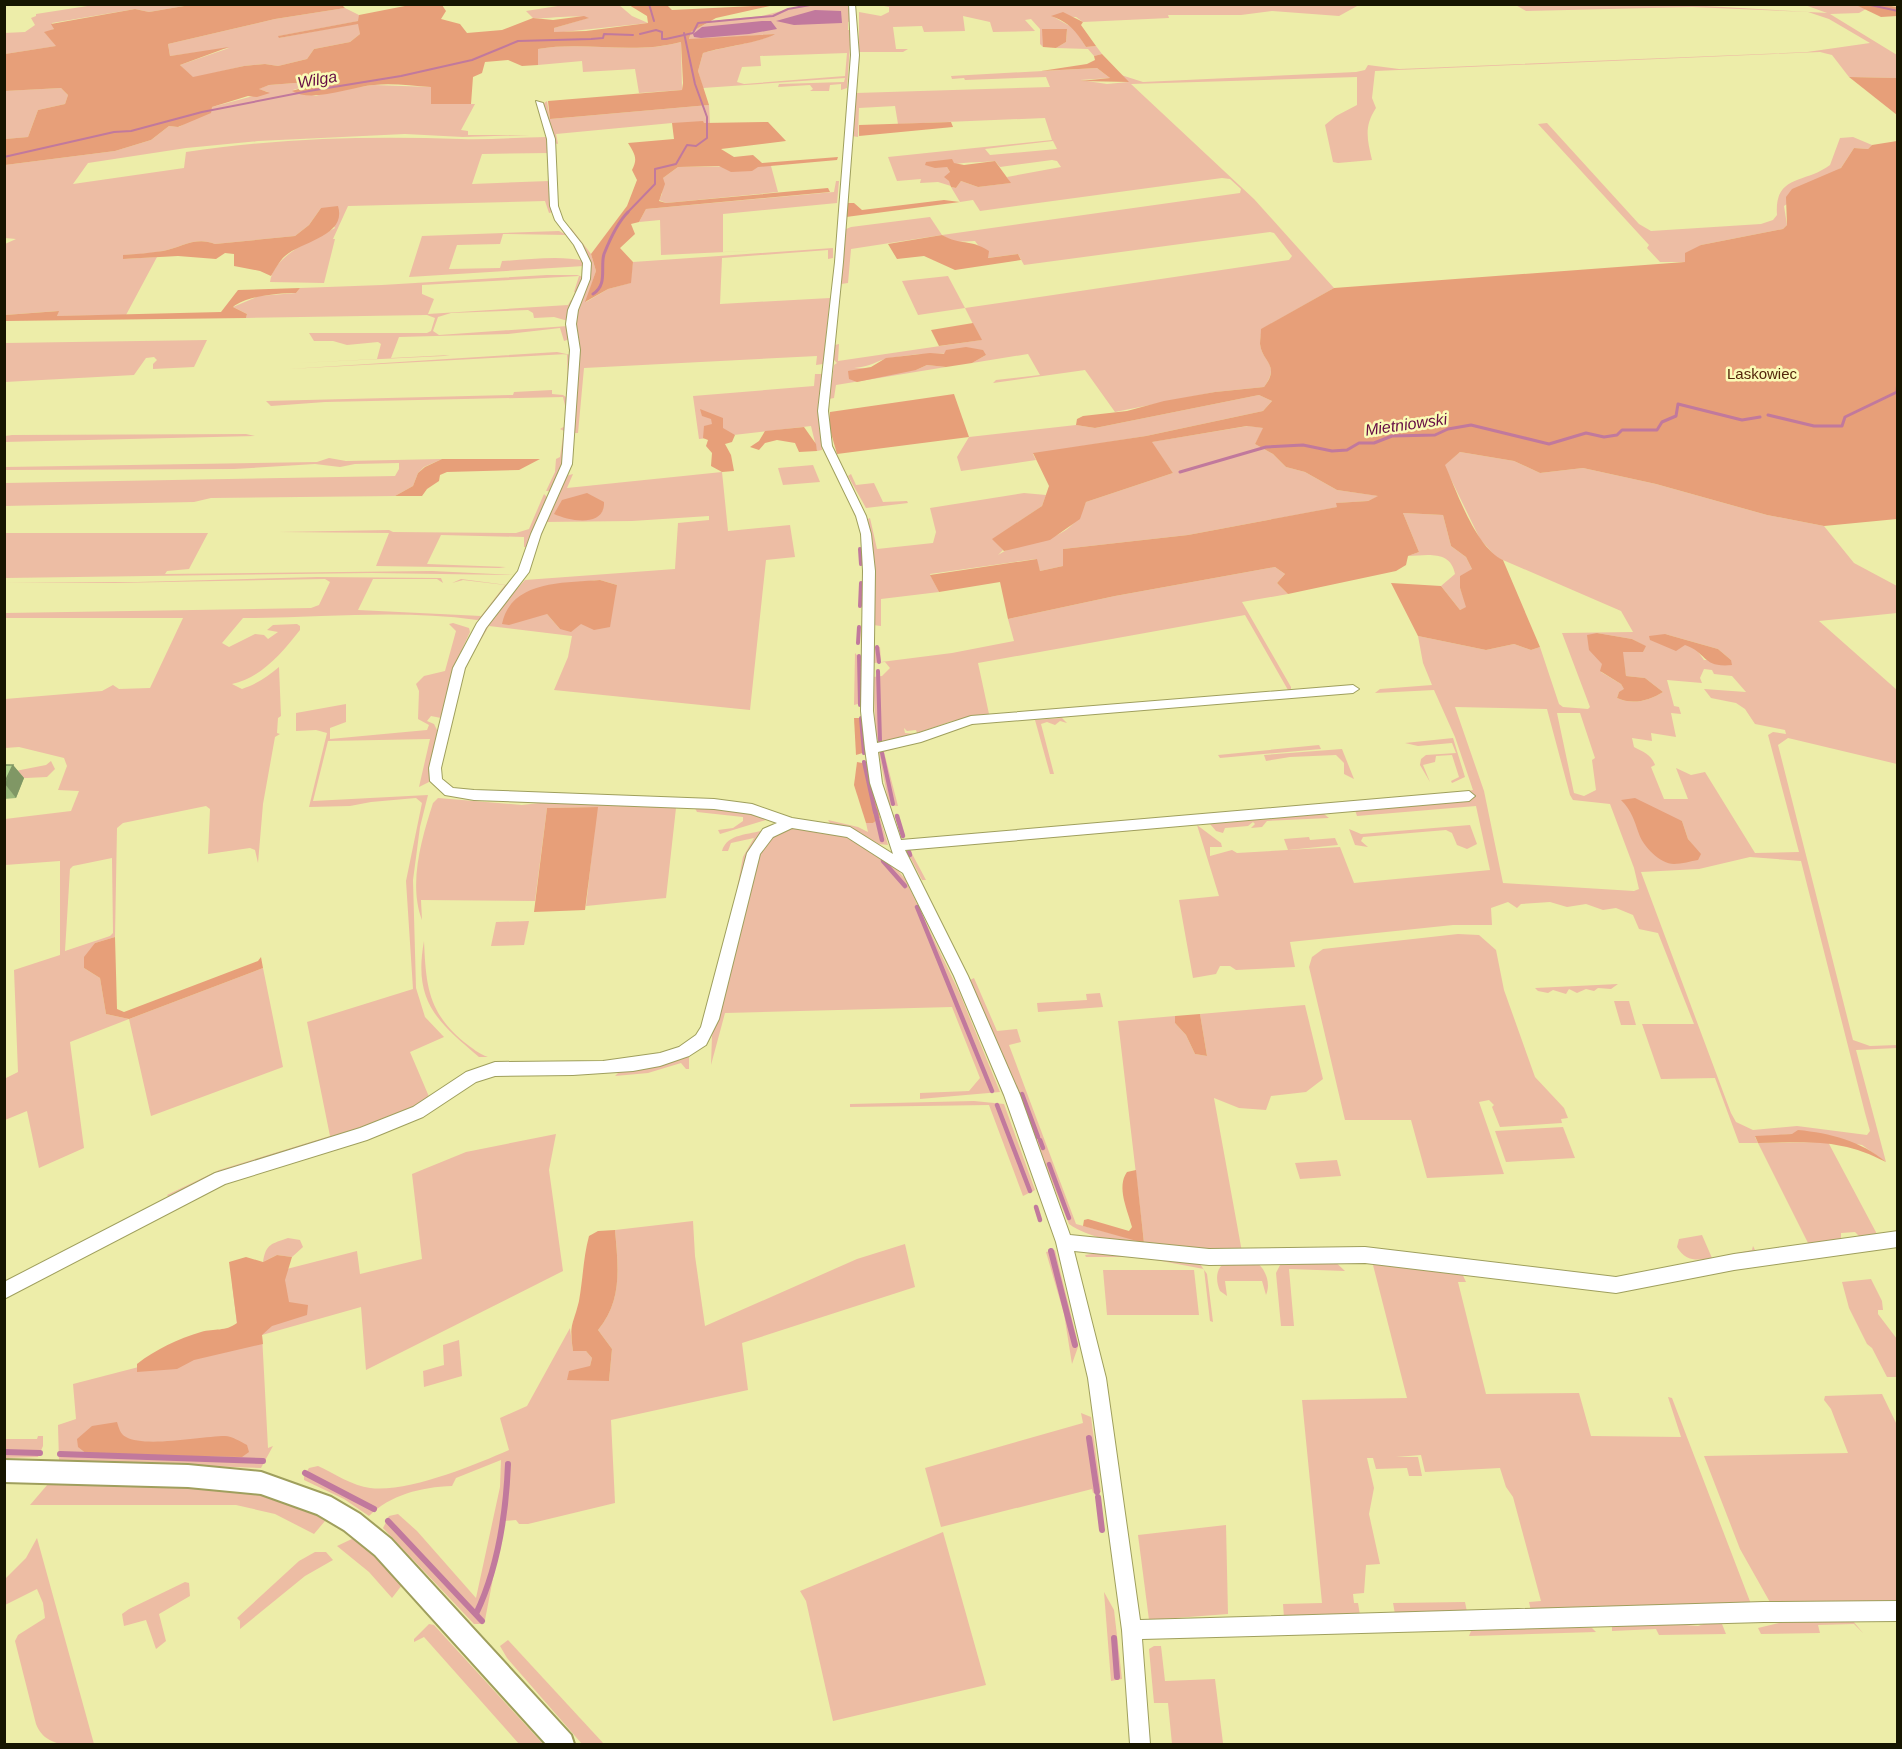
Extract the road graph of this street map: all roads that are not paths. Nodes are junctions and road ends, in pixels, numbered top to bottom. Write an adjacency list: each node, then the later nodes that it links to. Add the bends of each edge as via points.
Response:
1 (852, 4): 4 (street, via 855,55 823,411 827,446 866,534 867,711)
2 (539, 103): 6 (street, via 551,139 554,207 582,251 588,268 571,324 575,350 567,464 523,572 481,626 459,668 435,768 436,781 450,792 472,795 733,806)
3 (1353, 689): 4 (street, via 971,720)
4 (871, 749): 7 (street, via 876,783)
5 (1468, 796): 7 (street)
6 (791, 823): 8 (street, via 850,832); 11 (street, via 768,833 754,853 712,1019 703,1038 683,1052 628,1065 482,1072 418,1112 362,1136 221,1178)
7 (896, 846): 8 (street)
8 (909, 871): 10 (street, via 961,976 1012,1095)
9 (1898, 1239): 10 (street, via 1734,1262 1616,1285 1365,1255 1209,1257)
10 (1064, 1242): 14 (street, via 1097,1378)
11 (4, 1291)
12 (4, 1471): 15 (street, via 236,1480 286,1490 323,1506 352,1522 383,1547)
13 (1898, 1611): 14 (street)
14 (1132, 1630): 16 (street)
15 (562, 1744)
16 (1140, 1744)

